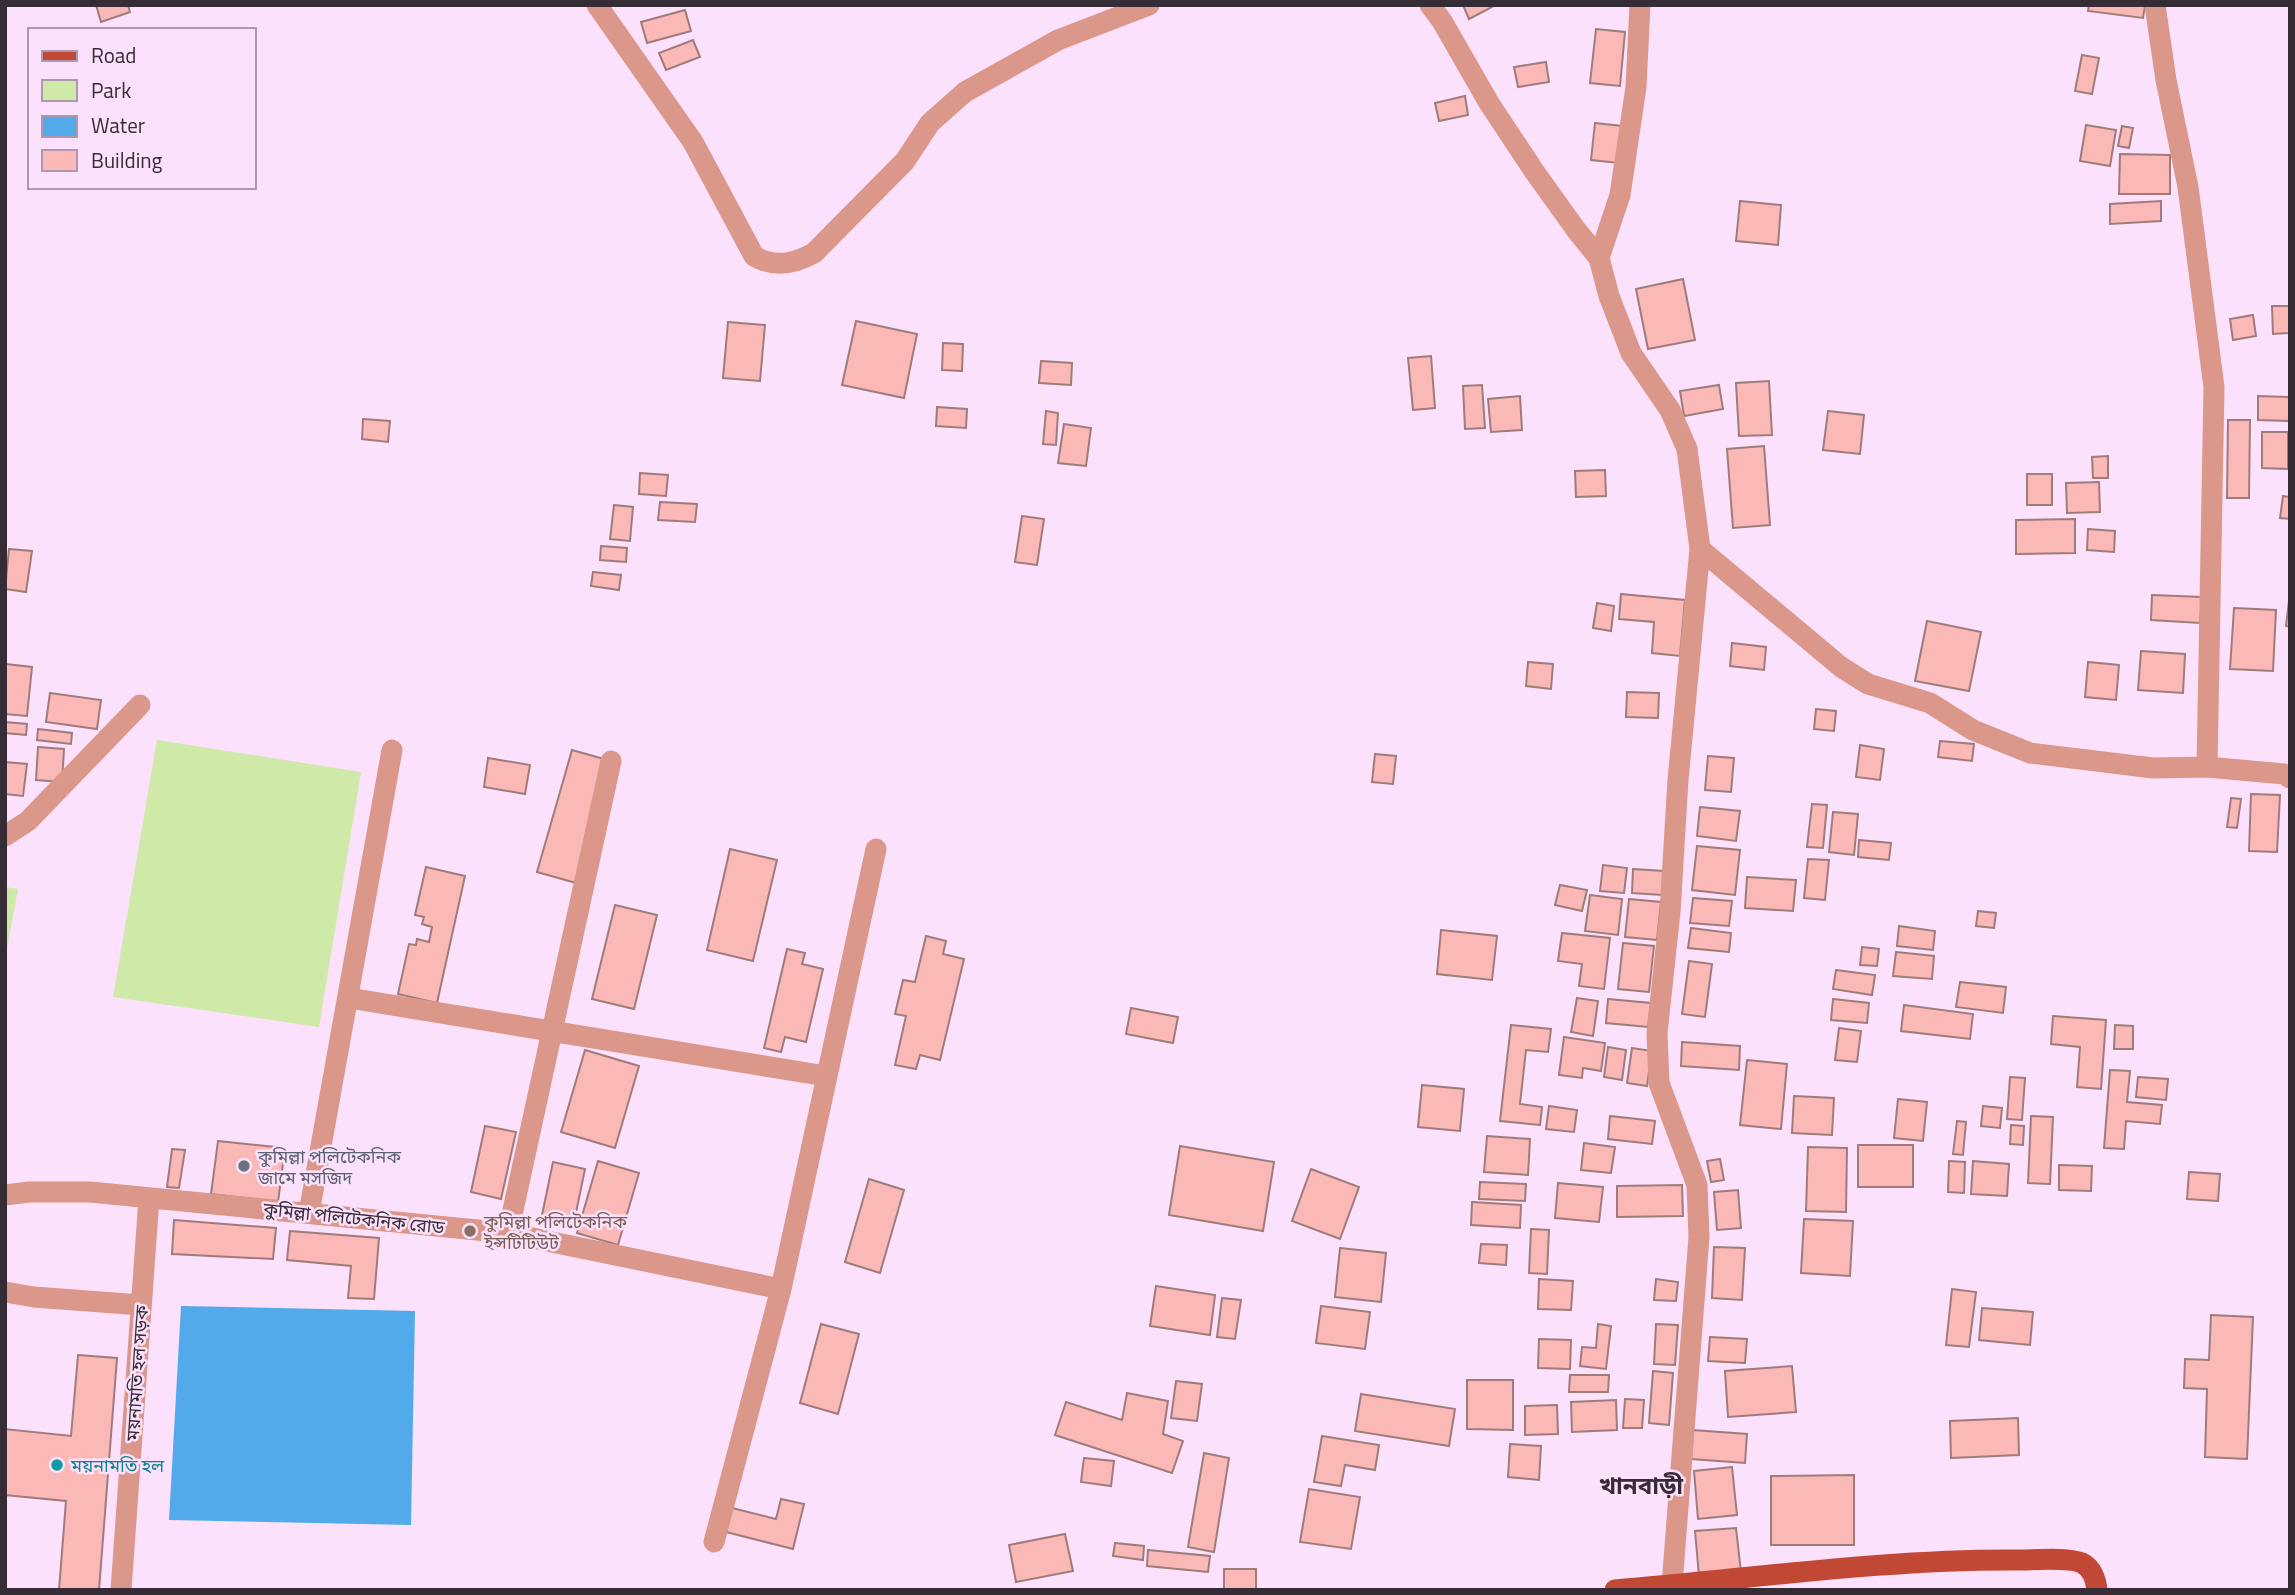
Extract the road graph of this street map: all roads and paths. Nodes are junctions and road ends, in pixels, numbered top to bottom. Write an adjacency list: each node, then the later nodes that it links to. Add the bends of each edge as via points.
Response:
1 (597, 5): 2 (street, via 693,142 754,256 767,264 800,261 814,253 905,161 930,123 965,92 1058,40)
2 (1149, 5)
3 (1430, 5): 6 (street, via 1534,171)
4 (1640, 5): 6 (street, via 1636,87 1620,195)
5 (2155, 5): 11 (street, via 2188,187 2214,387)
6 (1599, 258): 7 (street, via 1631,353 1670,410 1687,449)
7 (1700, 550): 11 (street, via 1841,667 1868,684 1930,703 1973,730 2030,753 2153,768); 25 (street, via 1657,1033 1659,1083 1697,1185 1699,1237)
8 (140, 705): 13 (street, via 29,821)
9 (392, 750): 15 (street)
10 (611, 761): 20 (street)
11 (2207, 767): 12 (street)
12 (2290, 778)
13 (5, 836)
14 (876, 849): 16 (street)
15 (349, 998): 16 (street); 19 (street)
16 (826, 1076): 21 (street)
17 (5, 1195): 18 (street, কুমিল্লা পলিটেকনিক রোড, via 90,1192)
18 (149, 1198): 19 (street, কুমিল্লা পলিটেকনিক রোড); 23 (street, ময়নামতি হল সড়ক)
19 (309, 1213): 20 (street, কুমিল্লা পলিটেকনিক রোড)
20 (508, 1233): 21 (street, কুমিল্লা পলিটেকনিক রোড)
21 (781, 1289): 24 (street)
22 (5, 1292): 23 (street)
23 (141, 1305): 26 (street, ময়নামতি হল সড়ক)
24 (714, 1542)
25 (1672, 1585): 27 (main road); 28 (main road, via 1889,1565 2051,1560 2083,1563 2095,1578)
26 (121, 1590)
27 (1615, 1590)
28 (2097, 1590)

